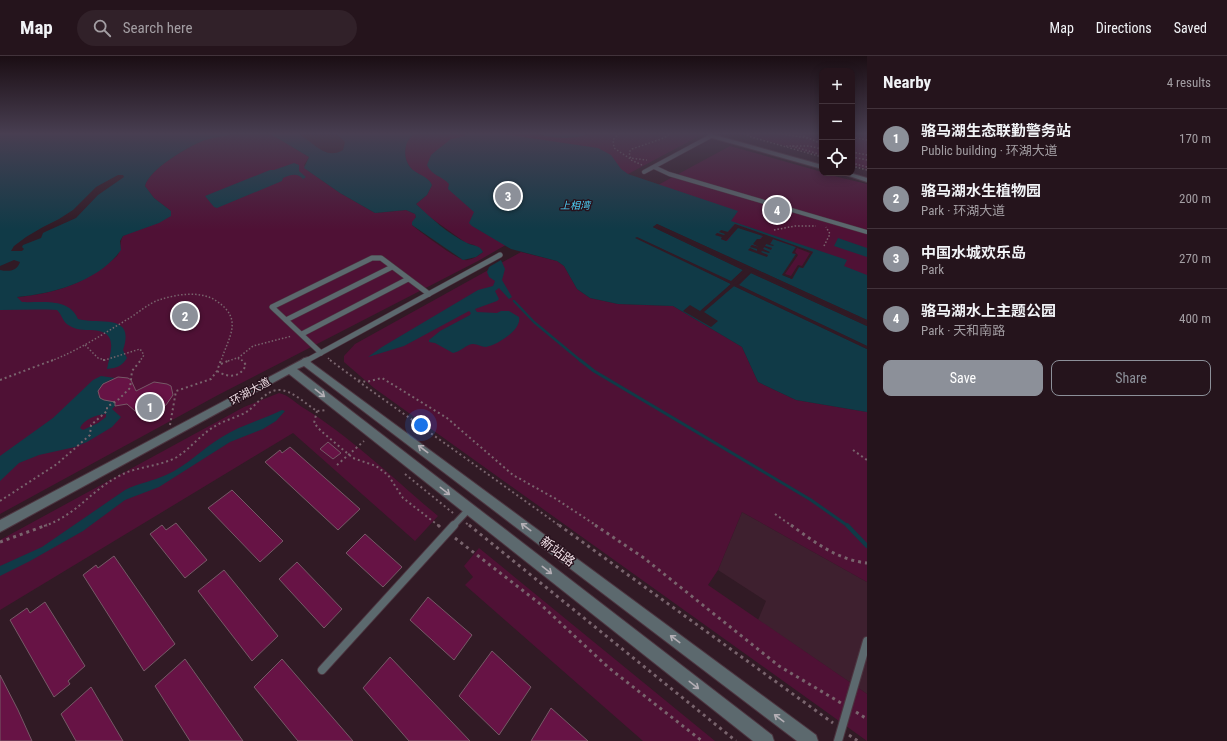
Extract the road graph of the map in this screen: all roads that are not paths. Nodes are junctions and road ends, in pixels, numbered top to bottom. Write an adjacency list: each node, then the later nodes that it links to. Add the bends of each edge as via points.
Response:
1 (658, 165): 2 (lane)
2 (652, 168): 4 (lane); 8 (lane)
3 (855, 171): 5 (street)
4 (644, 172)
5 (867, 174)
6 (853, 176): 7 (street)
7 (867, 180)
8 (867, 232)
9 (500, 256): 12 (lane, 环湖大道)
10 (392, 267): 11 (lane); 13 (lane); 13 (lane, via 380,258 372,258 277,302 272,306)
11 (408, 278): 12 (lane); 14 (lane)
12 (430, 294): 15 (lane, 环湖大道)
13 (286, 320): 14 (lane)
14 (301, 334): 15 (lane)
15 (321, 353): 16 (lane, 环湖大道)
16 (305, 361): 17 (street, 环湖大道); 23 (street, 新站路, one-way to 16)
17 (290, 369): 18 (street, 新站路, one-way to 18, via 335,411); 19 (street, 环湖大道)
18 (464, 514): 21 (lane); 22 (street, 新站路, one-way to 22)
19 (0, 526)
20 (867, 642): 24 (lane)
21 (322, 670)
22 (766, 741)
23 (810, 741)
24 (838, 741)

